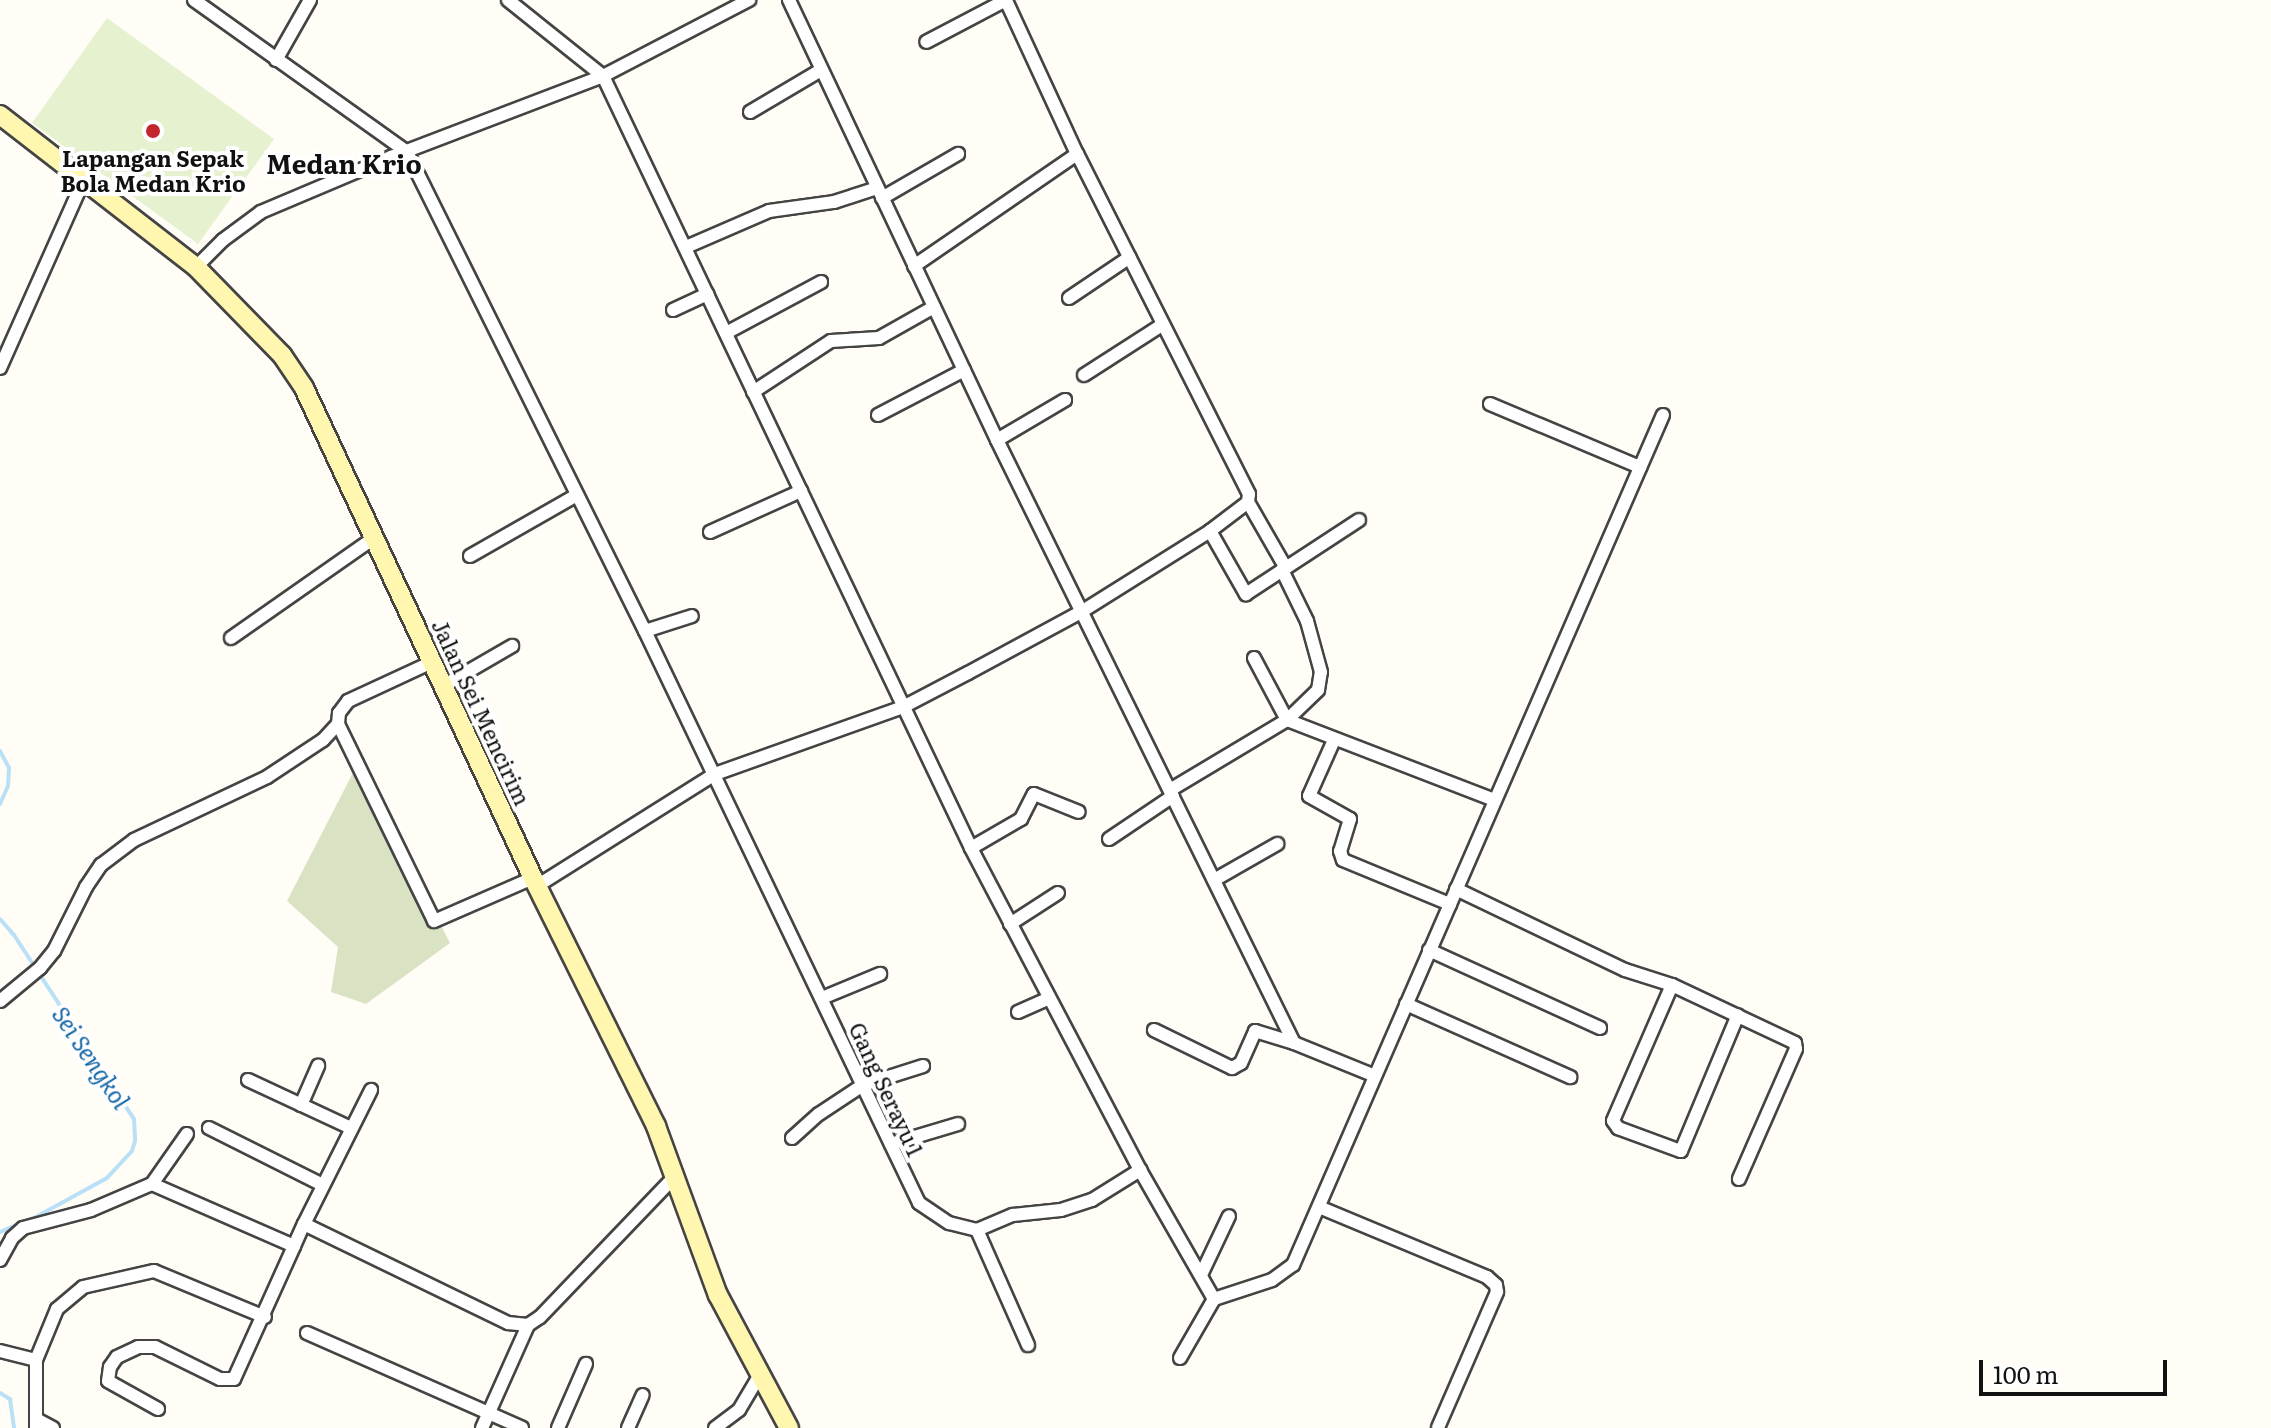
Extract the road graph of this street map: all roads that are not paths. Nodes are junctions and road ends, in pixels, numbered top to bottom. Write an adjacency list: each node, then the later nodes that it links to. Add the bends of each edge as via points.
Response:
1 (194, 0): 7 (street)
2 (310, 0): 7 (street)
3 (508, 0): 9 (street)
4 (749, 0): 9 (street)
5 (789, 0): 8 (street)
6 (926, 42): 14 (street, via 1006,0)
7 (276, 60): 12 (street)
8 (821, 70): 10 (street); 16 (street)
9 (603, 76): 12 (street); 17 (street)
10 (750, 112)
11 (0, 115): 15 (street, Jalan Sei Mencirim)
12 (407, 152): 20 (street, via 261,212); 39 (street, Gang Serayu 1)
13 (958, 154): 16 (street)
14 (1077, 154): 18 (street); 19 (street)
15 (84, 179): 20 (street, Jalan Sei Mencirim); 28 (street)
16 (880, 193): 17 (street, via 769,211); 19 (street)
17 (686, 247): 22 (street)
18 (1130, 257): 23 (street); 26 (street)
19 (914, 266): 24 (street)
20 (196, 267): 44 (street, Jalan Sei Mencirim, via 255,325 297,377)
21 (821, 282): 27 (street)
22 (707, 294): 25 (street); 27 (street)
23 (1069, 298)
24 (934, 307): 29 (street); 31 (street, via 879,338 831,341)
25 (673, 310)
26 (1162, 325): 30 (street); 40 (street, via 1249,494)
27 (726, 333): 31 (street)
28 (0, 368)
29 (964, 370): 34 (street); 36 (street)
30 (1084, 375)
31 (753, 392): 38 (street)
32 (1065, 400): 36 (street)
33 (1490, 404): 37 (street)
34 (878, 415)
35 (1663, 415): 37 (street)
36 (997, 440): 47 (street)
37 (1640, 467): 61 (street)
38 (801, 491): 43 (street); 55 (street)
39 (577, 495): 45 (street); 49 (street, Gang Serayu 1)
40 (1248, 502): 42 (street); 46 (street)
41 (1359, 520): 46 (street)
42 (1210, 531): 46 (street, via 1246,594); 47 (street)
43 (710, 532)
44 (374, 538): 50 (street); 53 (street, Jalan Sei Mencirim)
45 (470, 556)
46 (1284, 569): 56 (street, via 1307,621 1322,683)
47 (1081, 612): 55 (street); 60 (street)
48 (692, 616): 49 (street)
49 (645, 631): 59 (street, Gang Serayu 1)
50 (231, 638)
51 (512, 646): 54 (street)
52 (1254, 658): 56 (street)
53 (432, 662): 54 (street, Jalan Sei Mencirim); 57 (street, via 348,701)
54 (443, 686): 67 (street, Jalan Sei Mencirim)
55 (903, 707): 59 (street); 65 (street)
56 (1287, 720): 58 (street); 60 (street)
57 (338, 724): 67 (street, via 434,921); 77 (street, via 267,777 134,840 101,865 54,951)
58 (1334, 740): 61 (street, via 1375,751); 70 (street, via 1309,796 1350,819 1340,851 1343,860)
59 (715, 774): 67 (street); 75 (street, Gang Serayu 1)
60 (1172, 793): 63 (street); 66 (street)
61 (1494, 800): 68 (street)
62 (1079, 812): 65 (street, via 1034,794 1021,819)
63 (1109, 839)
64 (1277, 844): 66 (street)
65 (971, 848): 71 (street)
66 (1214, 880): 83 (street)
67 (535, 882): 99 (street, Jalan Sei Mencirim)
68 (1456, 889): 70 (street); 74 (street, via 1625,970)
69 (1058, 893): 71 (street)
70 (1450, 904): 72 (street)
71 (1010, 924): 76 (street)
72 (1429, 950): 78 (street); 81 (street)
73 (880, 974): 75 (street)
74 (1672, 985): 80 (street); 80 (street, via 1613,1121 1618,1128 1681,1151)
75 (822, 998): 89 (street, Gang Serayu 1)
76 (1049, 998): 79 (street); 98 (street)
77 (0, 1001)
78 (1406, 1004): 86 (street); 87 (street)
79 (1018, 1012)
80 (1738, 1015): 100 (street, via 1791,1039 1796,1049)
81 (1600, 1028)
82 (1154, 1030): 83 (street, via 1232,1068 1241,1063 1255,1031)
83 (1294, 1043): 86 (street)
84 (318, 1066): 91 (street)
85 (923, 1066): 89 (street)
86 (1373, 1075): 103 (street)
87 (1570, 1077)
88 (248, 1080): 91 (street)
89 (863, 1085): 96 (street); 97 (street, Gang Serayu 1)
90 (371, 1090): 94 (street)
91 (301, 1105): 94 (street)
92 (958, 1124): 97 (street)
93 (209, 1128): 102 (street)
94 (351, 1128): 102 (street)
95 (187, 1134): 101 (street)
96 (792, 1138)
97 (891, 1144): 106 (street, Gang Serayu 1, via 919,1203 949,1223)
98 (1140, 1170): 106 (street, via 1092,1200 1061,1210 1013,1215); 109 (street)
99 (676, 1175): 112 (street); 119 (street, Jalan Sei Mencirim, via 718,1295)
100 (1739, 1179)
101 (152, 1184): 107 (street); 108 (street, via 91,1210 23,1228)
102 (323, 1185): 105 (street)
103 (1319, 1207): 110 (street, via 1284,1274); 131 (street, via 1496,1285)
104 (1229, 1216): 109 (street)
105 (304, 1224): 107 (street); 112 (street, via 508,1323)
106 (977, 1230): 114 (street)
107 (294, 1246): 111 (street)
108 (0, 1260)
109 (1201, 1275): 110 (street)
110 (1214, 1299): 116 (street)
111 (265, 1317): 117 (street, via 143,1271 83,1287 70,1296 57,1309); 121 (street, via 234,1379 220,1379 155,1347 138,1347 117,1357 108,1381)
112 (528, 1325): 122 (street)
113 (307, 1333): 122 (street)
114 (1028, 1345)
115 (0, 1351): 117 (street)
116 (1180, 1358)
117 (36, 1360): 123 (street)
118 (586, 1364): 127 (street)
119 (761, 1373): 129 (street, via 739,1410); 130 (street, Jalan Sei Mencirim)
120 (643, 1395): 128 (street)
121 (158, 1409)
122 (488, 1414): 125 (street); 126 (street)
123 (37, 1424): 124 (street)
124 (53, 1428)
125 (482, 1428)
126 (522, 1428)
127 (558, 1428)
128 (628, 1428)
129 (715, 1428)
130 (789, 1428)
131 (1438, 1428)

